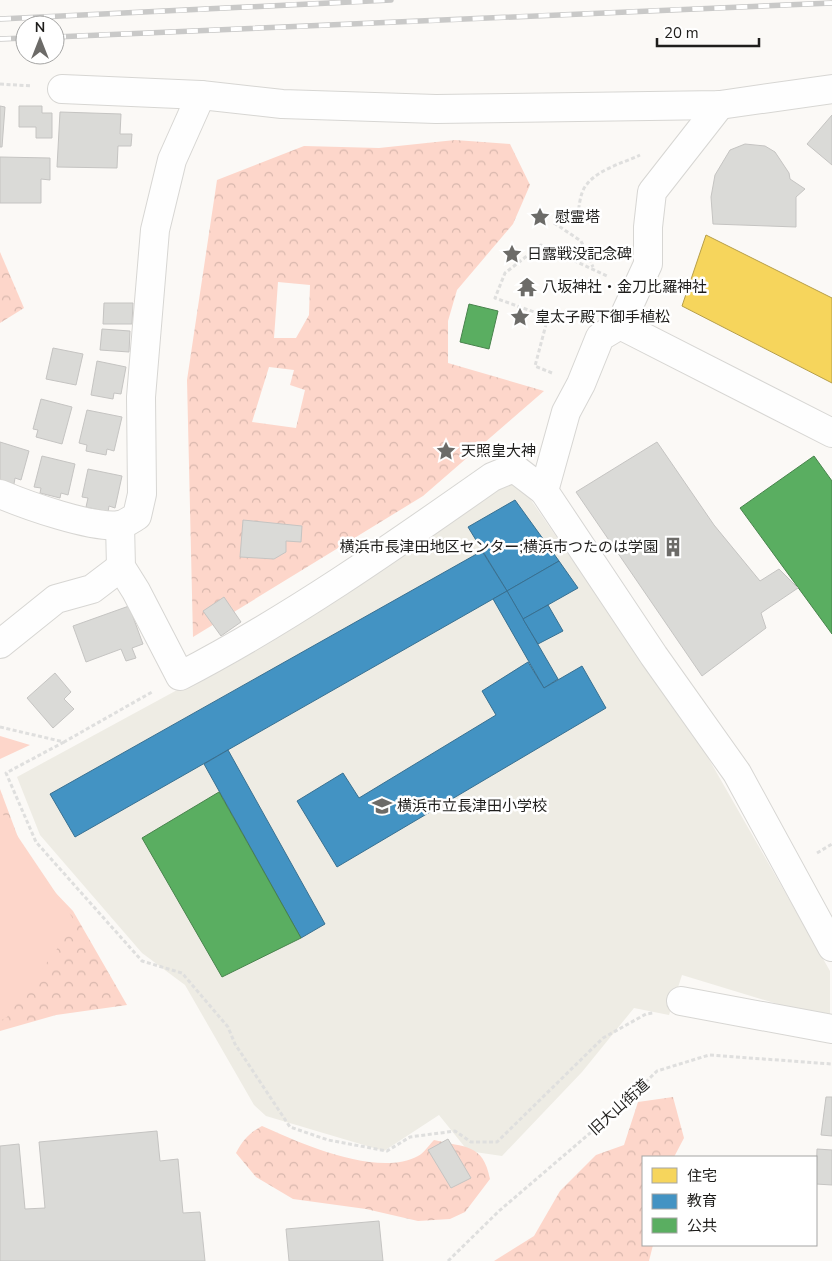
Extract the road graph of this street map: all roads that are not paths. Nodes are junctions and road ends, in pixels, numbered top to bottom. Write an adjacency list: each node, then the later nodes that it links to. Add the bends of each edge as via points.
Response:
1 (62, 88): 3 (street)
2 (832, 89): 4 (street)
3 (201, 95): 4 (street, via 282,104 436,109); 9 (street, via 172,160 155,230 141,397 142,494 137,516)
4 (720, 105): 5 (street, via 652,192 648,264)
5 (620, 325): 6 (street); 7 (street, via 600,337 566,412)
6 (832, 433)
7 (544, 491): 10 (street, via 514,468 492,477 352,576 180,676); 12 (street, via 737,773)
8 (0, 494): 9 (street, via 36,508 92,522)
9 (120, 525): 10 (street)
10 (121, 568): 11 (street, via 92,589 56,599)
11 (0, 644)
12 (832, 946)
13 (682, 1001): 14 (street)
14 (832, 1029)

